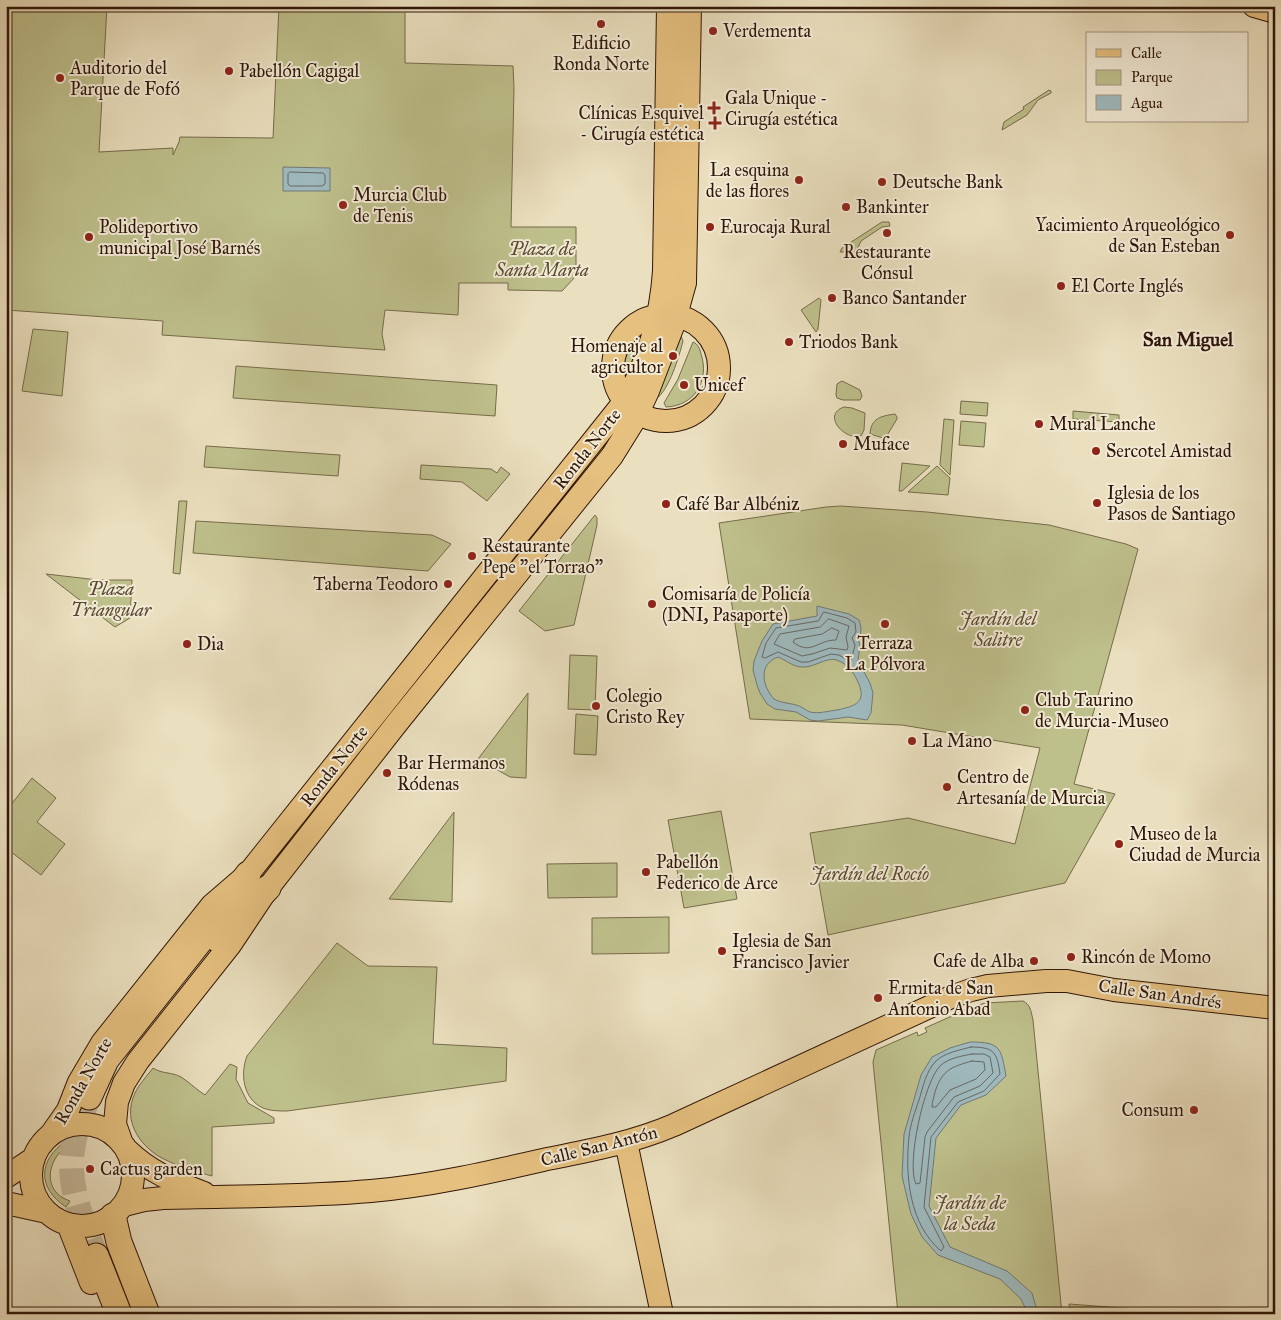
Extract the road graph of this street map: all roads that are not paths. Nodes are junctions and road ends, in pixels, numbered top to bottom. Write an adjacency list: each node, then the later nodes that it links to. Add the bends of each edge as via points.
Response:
1 (668, 6): 5 (main road, via 664,271)
2 (690, 6): 5 (main road, via 686,271 685,283)
3 (1254, 6): 4 (main road)
4 (1275, 12)
5 (667, 316): 6 (main road, Ronda Norte, via 648,391); 6 (main road, via 648,318 636,324 624,335 617,349 615,378 619,392); 6 (main road, via 687,319 710,337 718,361 715,387 701,408 679,421 648,420)
6 (631, 408): 7 (main road, Ronda Norte)
7 (258, 881): 10 (highway, via 204,936 106,1060); 11 (main road, Ronda Norte, via 212,905 102,1043 79,1082 68,1110); 13 (main road, Ronda Norte, via 230,945 124,1083 115,1118)
8 (1046, 981): 9 (main road, Calle San Andrés); 12 (main road, Calle San Antón, via 988,986 961,993 674,1125)
9 (1275, 1008)
10 (95, 1098)
11 (52, 1133): 13 (main road, via 76,1124 92,1124 108,1130); 14 (main road, via 40,1145)
12 (626, 1142): 16 (main road, Calle San Antón, via 413,1186); 26 (main road)
13 (124, 1145): 16 (main road, Calle San Antón, via 147,1168); 18 (main road, via 133,1165 133,1182 132,1190)
14 (34, 1158): 15 (main road); 19 (main road, via 31,1175 34,1191)
15 (6, 1177)
16 (214, 1197): 18 (main road, Calle San Antón, via 144,1200)
17 (6, 1203): 19 (main road)
18 (118, 1211): 20 (main road, via 91,1226); 25 (highway, via 119,1242)
19 (47, 1212): 20 (main road)
20 (68, 1224): 21 (main road)
21 (91, 1283): 22 (highway)
22 (103, 1314)
23 (119, 1314): 24 (highway, via 102,1254)
24 (132, 1314)
25 (147, 1314)
26 (662, 1314)

